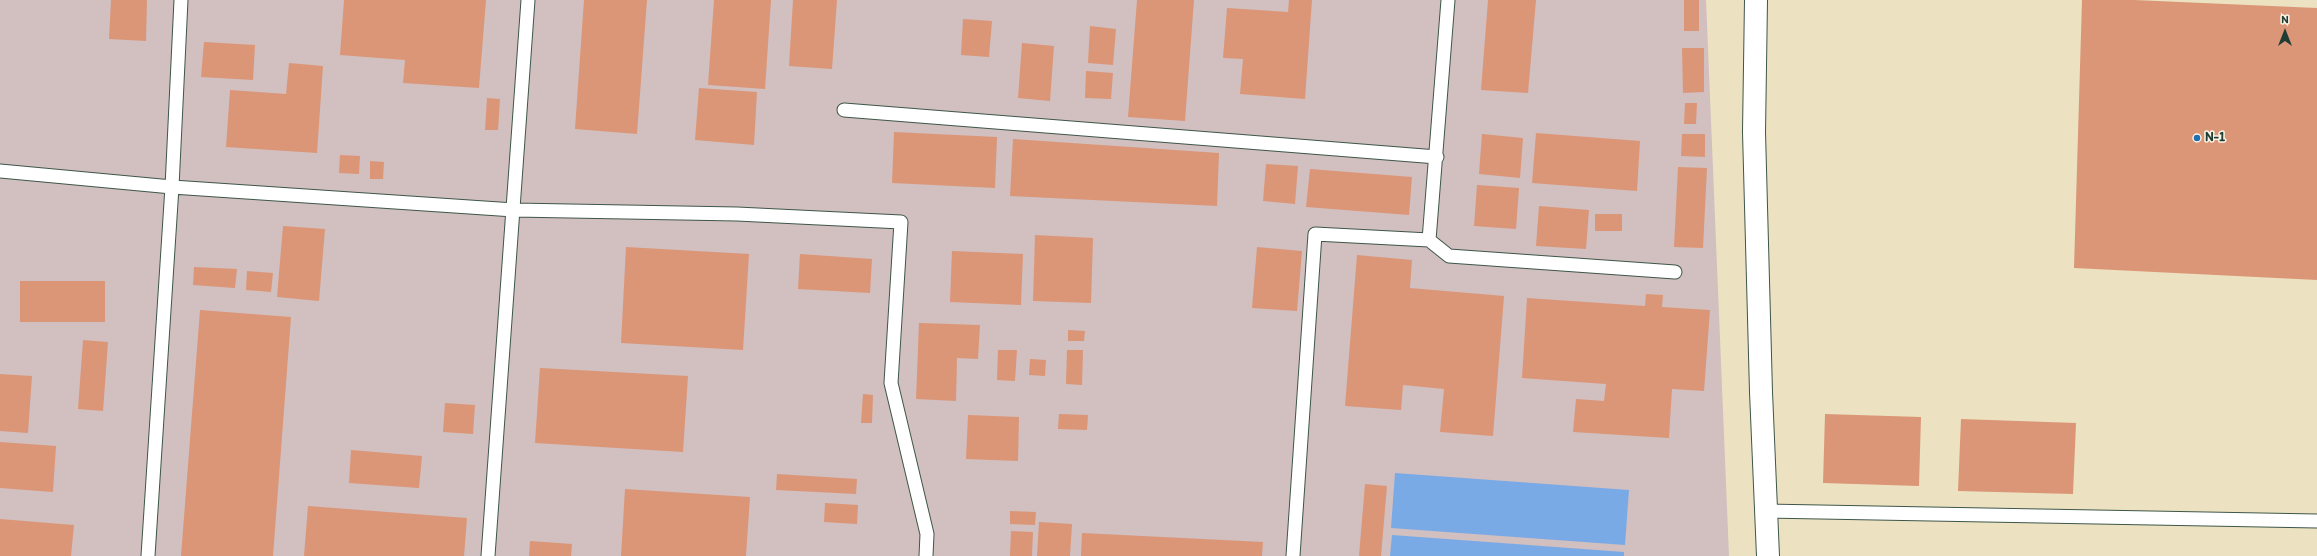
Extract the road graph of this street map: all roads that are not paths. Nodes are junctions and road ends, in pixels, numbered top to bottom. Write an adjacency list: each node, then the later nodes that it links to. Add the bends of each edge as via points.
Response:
1 (181, 0): 8 (lane)
2 (528, 0): 9 (lane)
3 (1448, 0): 6 (lane)
4 (1756, 0): 12 (street, via 1754,132)
5 (844, 110): 6 (lane)
6 (1436, 157): 10 (lane)
7 (0, 171): 8 (lane)
8 (172, 187): 9 (lane); 14 (lane)
9 (514, 210): 15 (lane); 16 (lane, via 737,214 901,222 891,383 927,534)
10 (1429, 240): 11 (lane, via 1449,256); 17 (lane, via 1315,234)
11 (1675, 272)
12 (1766, 511): 13 (lane); 18 (street)
13 (2317, 521)
14 (148, 556)
15 (488, 556)
16 (926, 556)
17 (1294, 556)
18 (1768, 556)

